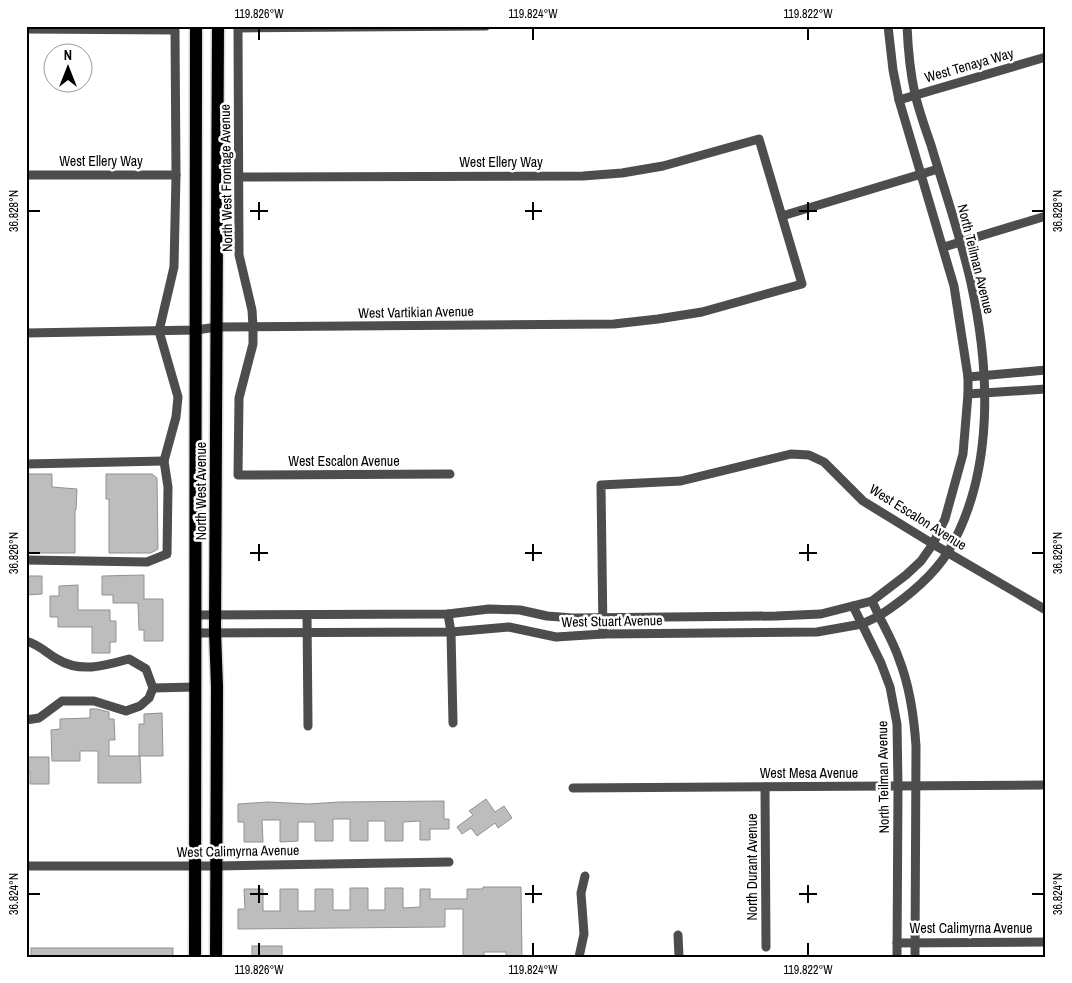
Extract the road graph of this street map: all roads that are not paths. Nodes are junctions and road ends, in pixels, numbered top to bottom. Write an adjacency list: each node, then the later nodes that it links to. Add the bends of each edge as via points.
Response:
1 (196, 26): 21 (main road, North West Avenue)
2 (218, 26): 20 (main road, North West Avenue)
3 (486, 26): 14 (street, North West Frontage Avenue, via 238,28)
4 (888, 26): 9 (street, North Teilman Avenue)
5 (907, 26): 8 (street, North Teilman Avenue)
6 (26, 29): 13 (street, via 175,30)
7 (1046, 57): 8 (street, West Tenaya Way)
8 (915, 95): 9 (street, West Tenaya Way); 10 (street, North Teilman Avenue)
9 (900, 100): 11 (street, North Teilman Avenue)
10 (938, 169): 11 (street); 17 (street, North Teilman Avenue)
11 (922, 174): 15 (street); 18 (street, North Teilman Avenue)
12 (26, 175): 13 (street, West Ellery Way)
13 (176, 175): 22 (street, via 174,267)
14 (239, 177): 15 (street, West Ellery Way, via 583,176 663,166 759,139); 19 (street, North West Frontage Avenue, via 239,254)
15 (782, 216): 19 (street, West Vartikian Avenue, via 802,284 702,312 614,324)
16 (1046, 216): 17 (street)
17 (959, 243): 18 (street); 25 (street, North Teilman Avenue, via 978,318)
18 (944, 247): 26 (street, North Teilman Avenue, via 954,286)
19 (253, 327): 20 (street, West Vartikian Avenue); 33 (street, North West Frontage Avenue, via 253,344 239,398)
20 (217, 328): 21 (street, West Vartikian Avenue); 42 (main road, North West Avenue)
21 (196, 330): 22 (street, West Vartikian Avenue); 41 (main road, North West Avenue)
22 (159, 331): 23 (street, West Vartikian Avenue); 30 (street, via 178,397)
23 (26, 332)
24 (1046, 370): 25 (street)
25 (984, 376): 26 (street); 29 (street, North Teilman Avenue)
26 (968, 378): 28 (street, North Teilman Avenue)
27 (1046, 389): 29 (street)
28 (968, 394): 29 (street); 34 (street, North Teilman Avenue, via 963,454 945,520)
29 (985, 394): 35 (street, North Teilman Avenue, via 976,480 964,520)
30 (164, 461): 31 (street); 36 (street, via 168,487 167,554 146,562)
31 (26, 464)
32 (450, 474): 33 (street, West Escalon Avenue)
33 (238, 475)
34 (933, 544): 35 (street, West Escalon Avenue); 37 (street, North Teilman Avenue, via 906,575); 45 (street, West Escalon Avenue, via 863,501 824,462 809,455 791,454 681,480 601,485)
35 (947, 553): 39 (street, West Escalon Avenue); 44 (street, North Teilman Avenue, via 918,586)
36 (26, 560)
37 (872, 600): 38 (street, West Stuart Avenue); 44 (street)
38 (853, 606): 45 (street, West Stuart Avenue, via 821,614 794,616); 46 (street, North Teilman Avenue)
39 (1046, 610)
40 (448, 614): 43 (street, West Stuart Avenue); 45 (street, West Stuart Avenue, via 489,609 520,610 547,616); 49 (street)
41 (196, 615): 42 (street, West Stuart Avenue); 50 (main road, North West Avenue)
42 (215, 615): 43 (street, West Stuart Avenue); 47 (main road, North West Avenue)
43 (306, 615): 48 (street)
44 (879, 616): 46 (street, West Stuart Avenue); 60 (street, via 899,657 912,706)
45 (602, 617): 51 (street)
46 (862, 624): 51 (street, West Stuart Avenue, via 817,632); 59 (street, North Teilman Avenue, via 890,688 898,745)
47 (215, 632): 48 (street, West Stuart Avenue); 50 (street, West Stuart Avenue); 66 (main road, North West Avenue)
48 (308, 632): 49 (street, West Stuart Avenue); 57 (street)
49 (451, 632): 51 (street, West Stuart Avenue, via 510,626 556,637); 56 (street)
50 (196, 633): 53 (main road, North West Avenue)
51 (602, 634)
52 (26, 641): 54 (street, via 37,644 68,665 95,668 129,660 146,669)
53 (195, 687): 54 (street); 65 (main road, North West Avenue)
54 (153, 688): 55 (street, via 149,698 140,706 126,711 94,701 62,701 39,718)
55 (26, 720)
56 (453, 724)
57 (308, 726)
58 (1046, 785): 60 (street, West Mesa Avenue)
59 (898, 786): 60 (street, West Mesa Avenue); 61 (street, West Mesa Avenue); 70 (street, North Teilman Avenue)
60 (916, 786): 71 (street)
61 (765, 787): 62 (street, West Mesa Avenue); 72 (street, North Durant Avenue)
62 (573, 788)
63 (449, 862): 66 (street, West Calimyrna Avenue)
64 (26, 866): 65 (street, West Calimyrna Avenue)
65 (196, 866): 66 (street, West Calimyrna Avenue); 73 (main road, North West Avenue)
66 (217, 866): 74 (main road, North West Avenue)
67 (585, 876): 75 (street, via 581,893 584,934)
68 (678, 935): 76 (street)
69 (1046, 942): 71 (street, West Calimyrna Avenue)
70 (897, 943): 71 (street, West Calimyrna Avenue); 77 (street, North Teilman Avenue)
71 (915, 943): 78 (street)
72 (766, 947)
73 (195, 957)
74 (216, 957)
75 (580, 957)
76 (678, 957)
77 (897, 957)
78 (915, 957)

